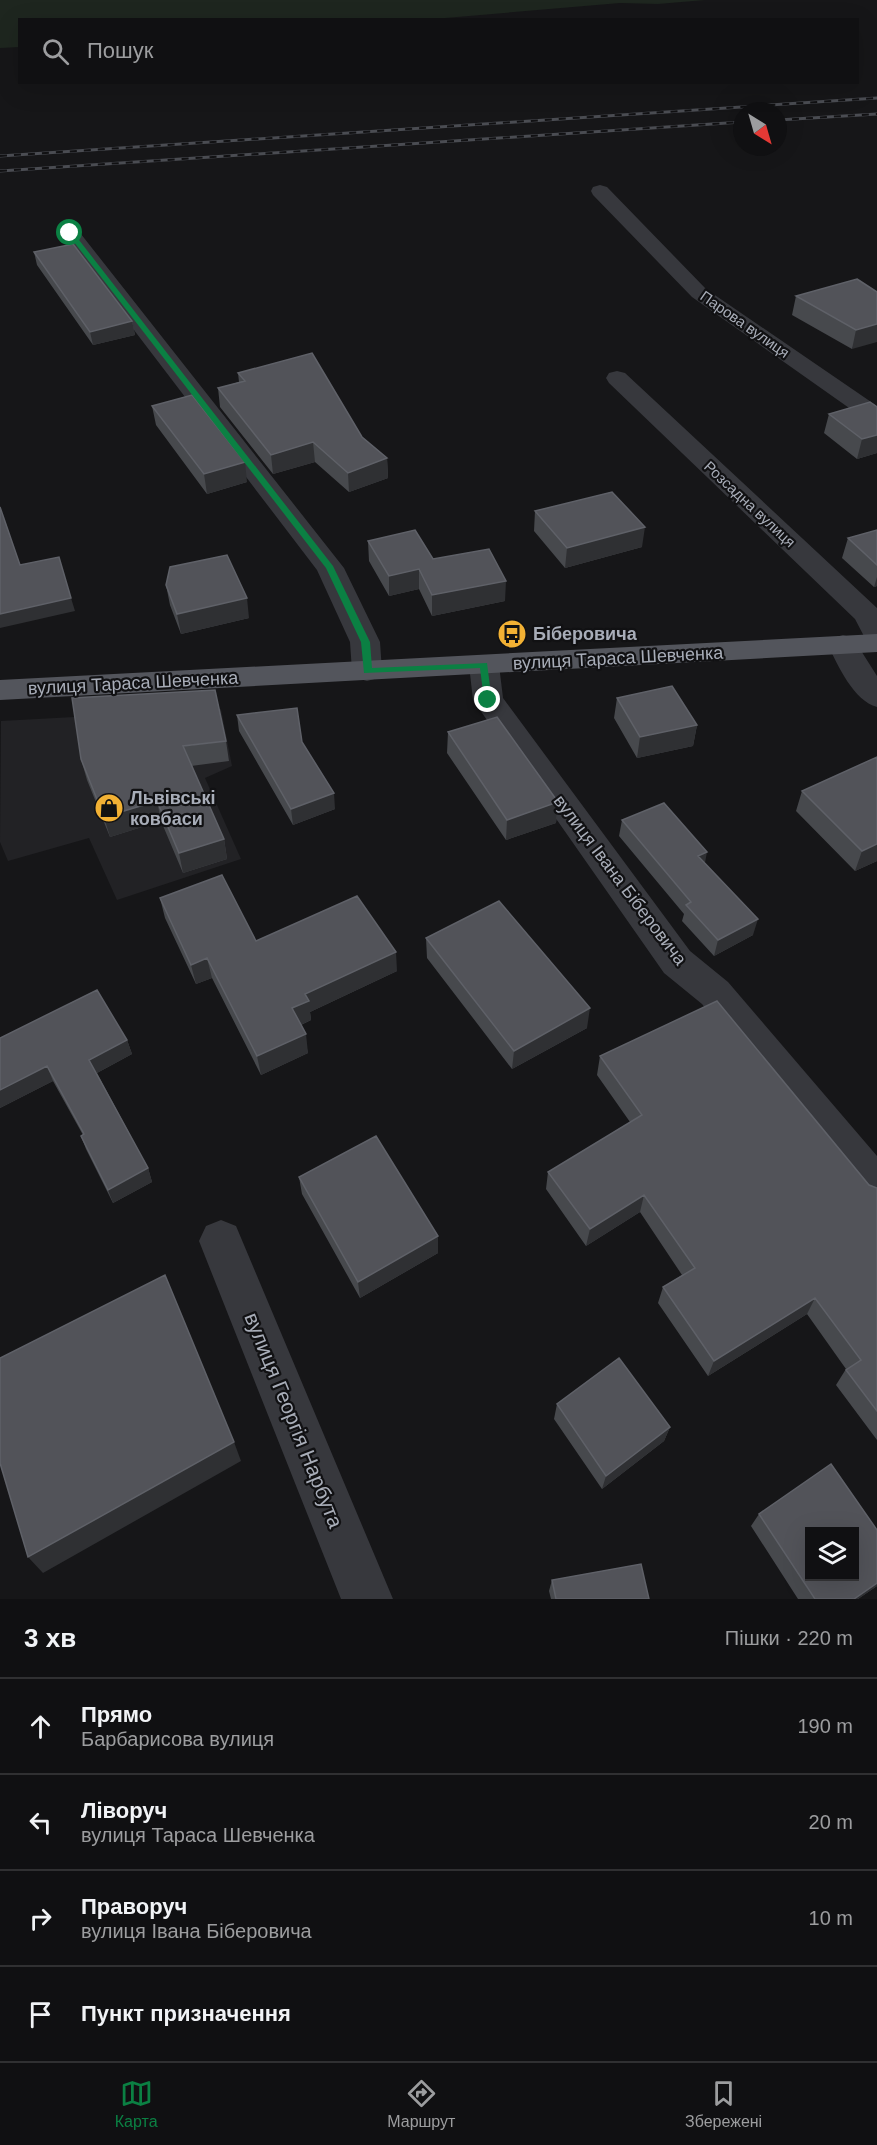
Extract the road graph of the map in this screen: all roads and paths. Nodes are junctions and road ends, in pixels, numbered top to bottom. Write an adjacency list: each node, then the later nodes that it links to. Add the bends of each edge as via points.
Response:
1 (600, 191): 4 (street, Парова вулиця, via 699,293)
2 (70, 233): 9 (street, via 330,568 365,642)
3 (616, 378): 5 (street, Розсадна вулиця, via 867,615)
4 (877, 417)
5 (877, 635)
6 (877, 643): 7 (main road, вулиця Тараса Шевченка)
7 (843, 645): 8 (main road, вулиця Тараса Шевченка); 11 (street, via 851,663)
8 (484, 665): 9 (main road, вулиця Тараса Шевченка); 12 (street, вулиця Івана Біберовича, via 488,700 677,962 715,993)
9 (367, 671): 10 (main road, вулиця Тараса Шевченка)
10 (0, 690)
11 (877, 697)
12 (877, 1187)
13 (221, 1241): 14 (street, вулиця Георгія Нарбута)
14 (367, 1599)

